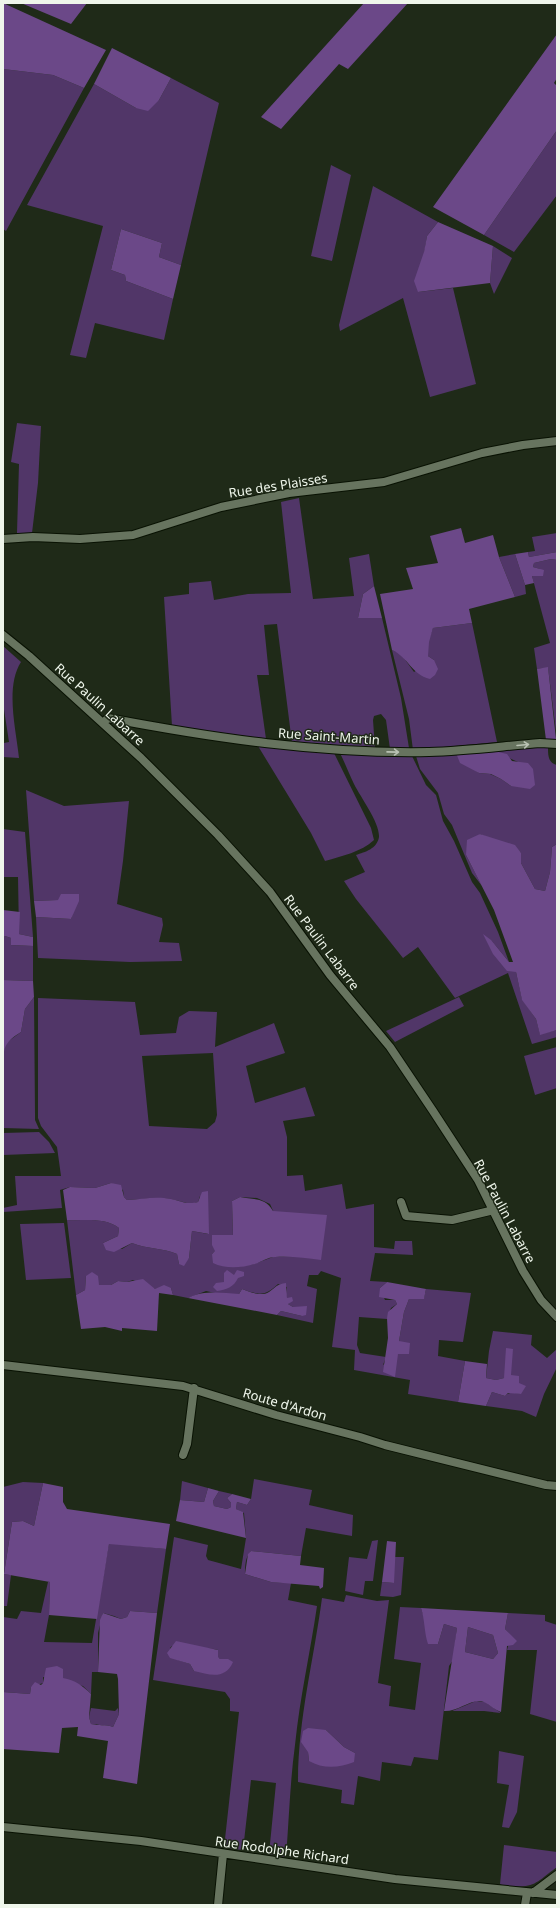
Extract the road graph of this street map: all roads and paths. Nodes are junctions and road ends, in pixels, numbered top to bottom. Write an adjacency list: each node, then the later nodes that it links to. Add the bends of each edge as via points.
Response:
1 (557, 441): 2 (street, Rue des Plaisses, via 482,453 384,482 289,493 221,507 133,535 80,539)
2 (3, 539)
3 (3, 635): 4 (street, Rue Paulin Labarre)
4 (103, 723): 5 (street, Rue Saint-Martin, one-way to 5, via 108,718 172,730 340,750 430,752 540,743); 7 (street, Rue Paulin Labarre, via 179,794 270,892 330,975 392,1050 452,1139)
5 (557, 744)
6 (402, 1202): 7 (street, via 406,1216 452,1220)
7 (494, 1210): 8 (street, Rue Paulin Labarre, via 526,1276 541,1300)
8 (557, 1317)
9 (3, 1365): 10 (street, Route d'Ardon)
10 (194, 1388): 11 (street, via 187,1444); 12 (street, Route d'Ardon, via 276,1415 385,1445)
11 (183, 1455)
12 (557, 1486)
13 (3, 1827): 14 (street, Rue Rodolphe Richard, via 141,1841)
14 (223, 1854): 16 (street, Rue Rodolphe Richard, via 395,1879); 18 (street)
15 (557, 1876): 16 (street)
16 (530, 1893): 17 (street, Rue Rodolphe Richard); 19 (street)
17 (557, 1895)
18 (218, 1905)
19 (525, 1905)

